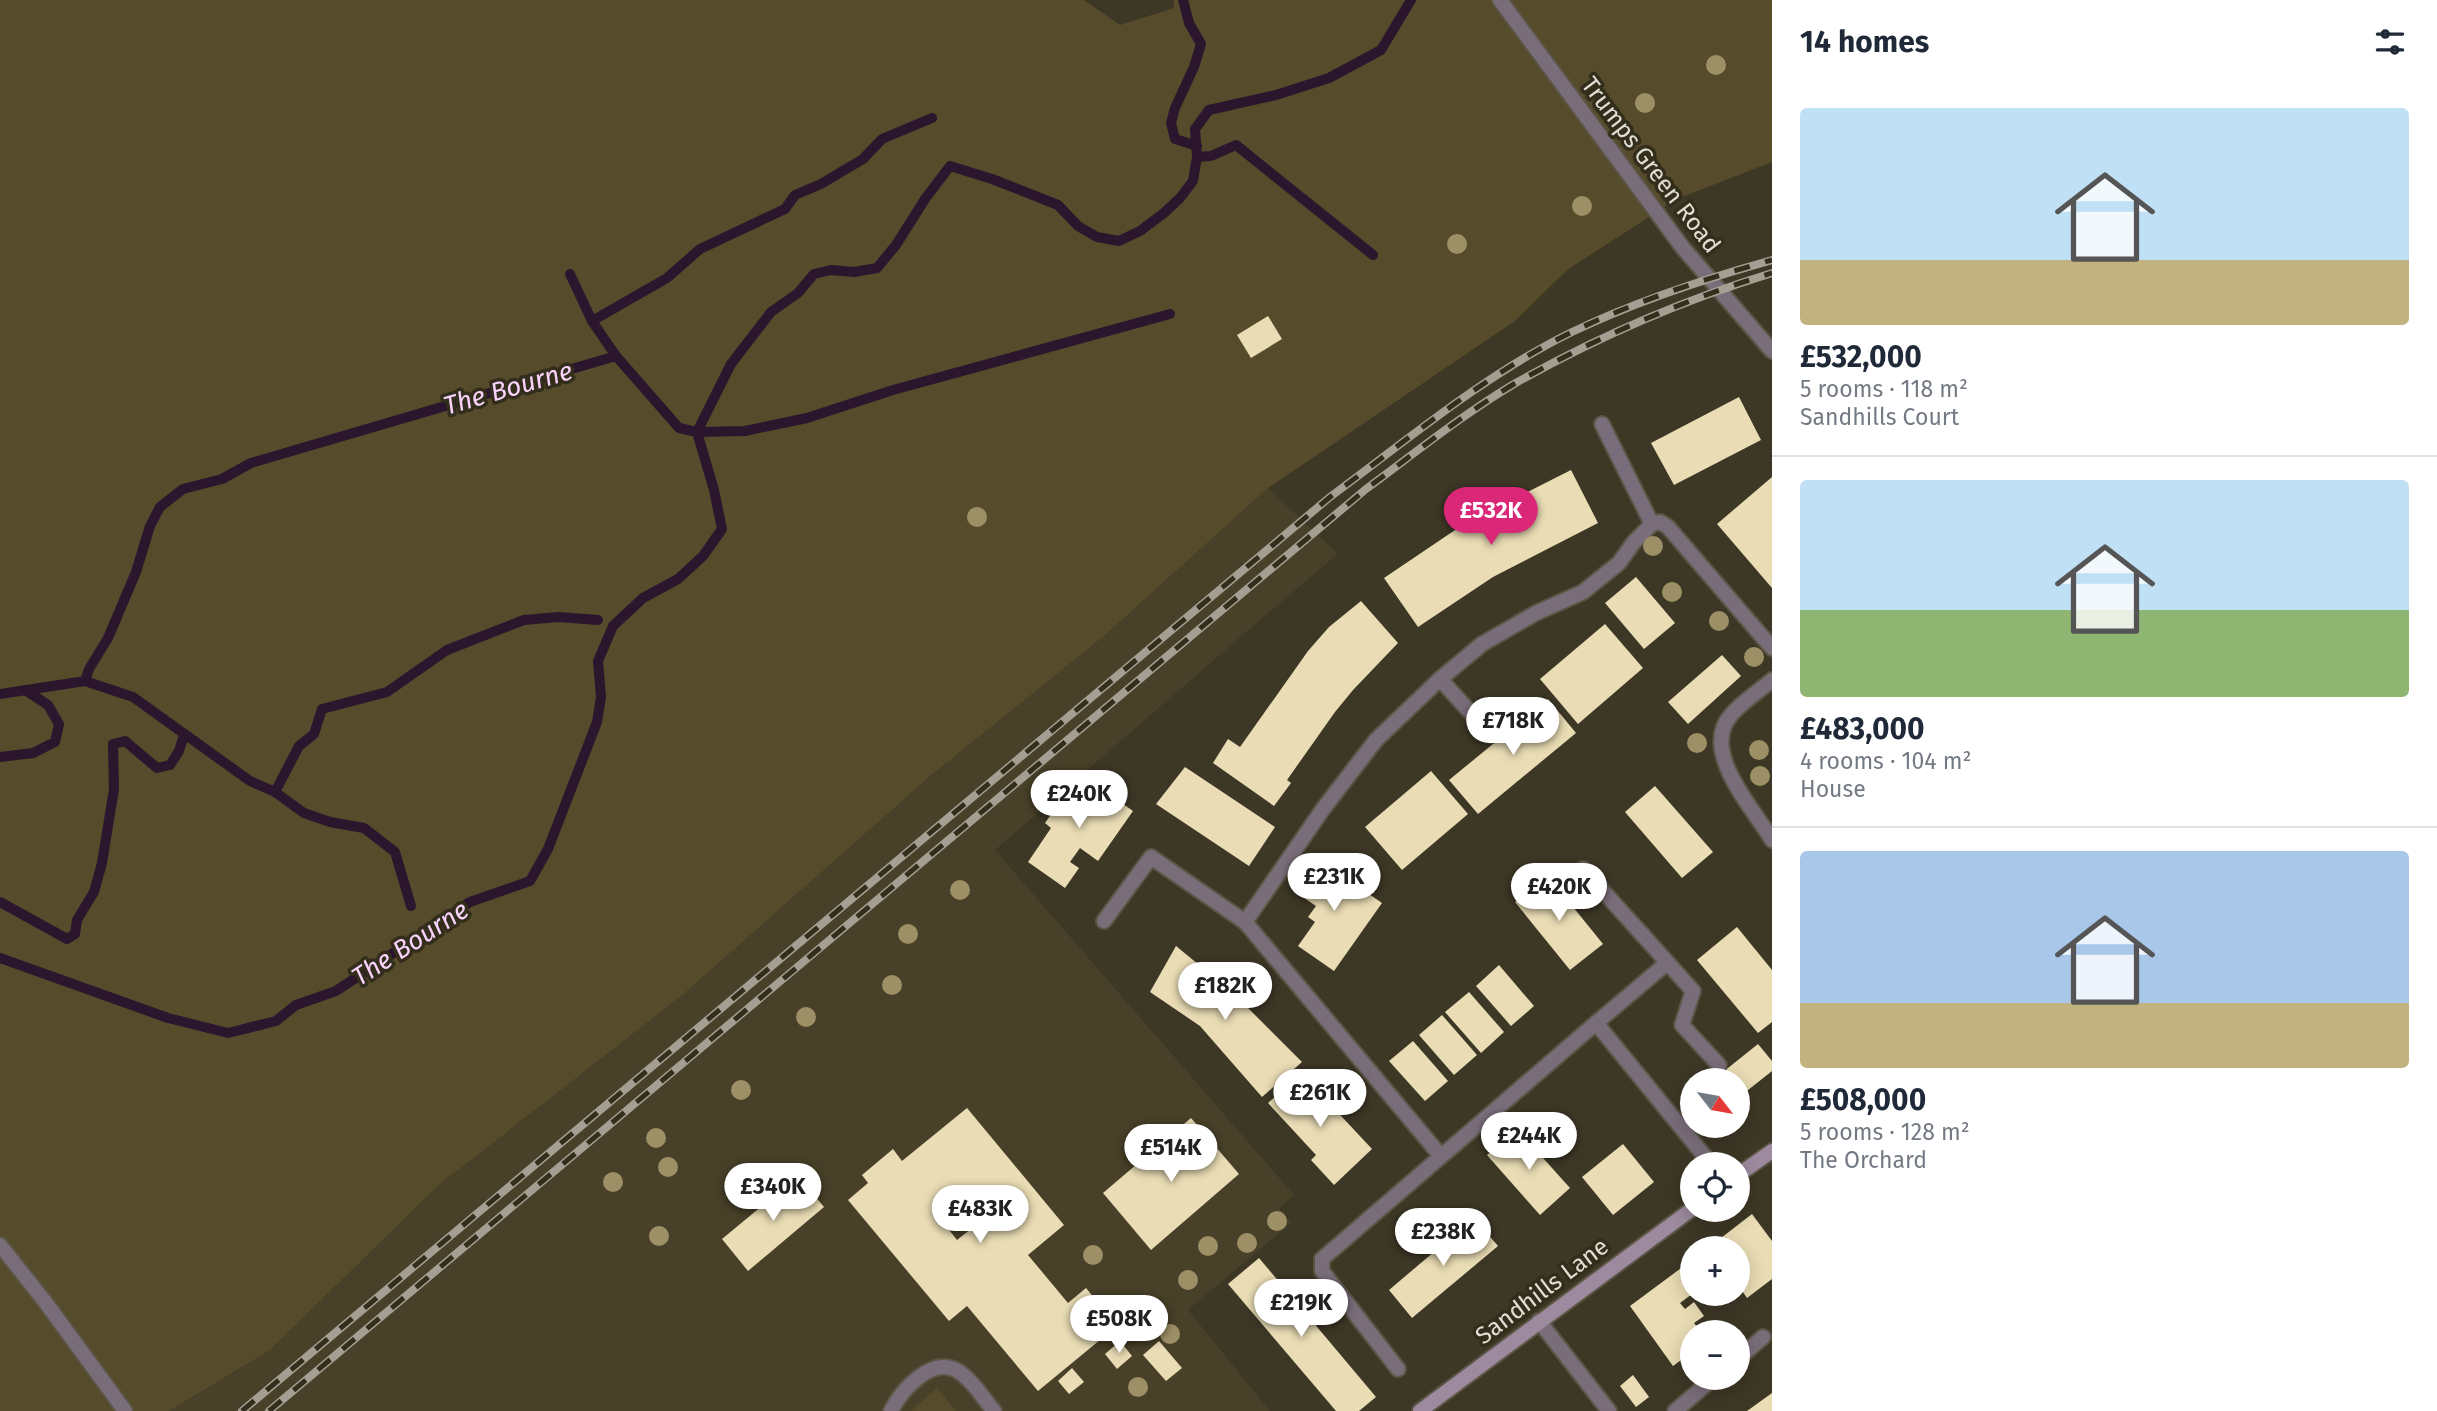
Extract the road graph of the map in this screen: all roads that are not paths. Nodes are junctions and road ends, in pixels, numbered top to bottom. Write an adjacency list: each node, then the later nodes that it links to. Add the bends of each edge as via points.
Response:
1 (1500, 0): 2 (street, Trumps Green Road, via 1683,248)
2 (1772, 351)
3 (1602, 424): 4 (street)
4 (1652, 524): 5 (street, via 1668,527); 6 (street, via 1619,563 1583,592 1482,645)
5 (1772, 648)
6 (1440, 679): 8 (street); 12 (street, via 1376,740)
7 (1772, 680): 9 (street, via 1729,716 1721,741 1726,768)
8 (1491, 735)
9 (1772, 840)
10 (1583, 869): 13 (street)
11 (1104, 921): 12 (street, via 1151,857)
12 (1245, 922): 18 (street)
13 (1667, 962): 14 (street); 15 (street, via 1693,991 1682,1025)
14 (1596, 1023): 17 (street); 18 (street)
15 (1719, 1065)
16 (1772, 1151): 19 (main road)
17 (1701, 1152)
18 (1440, 1155): 25 (street, via 1322,1259 1322,1271)
19 (1750, 1167)
20 (1680, 1218): 22 (main road, Sandhills Lane)
21 (0, 1245): 27 (street)
22 (1539, 1321): 30 (main road, Sandhills Lane); 31 (street)
23 (1763, 1338): 24 (street)
24 (1750, 1349)
25 (1398, 1369)
26 (1700, 1390): 32 (street)
27 (125, 1411)
28 (891, 1411): 29 (street, via 914,1381 945,1367 964,1376)
29 (994, 1411)
30 (1420, 1411)
31 (1609, 1411)
32 (1675, 1411)

